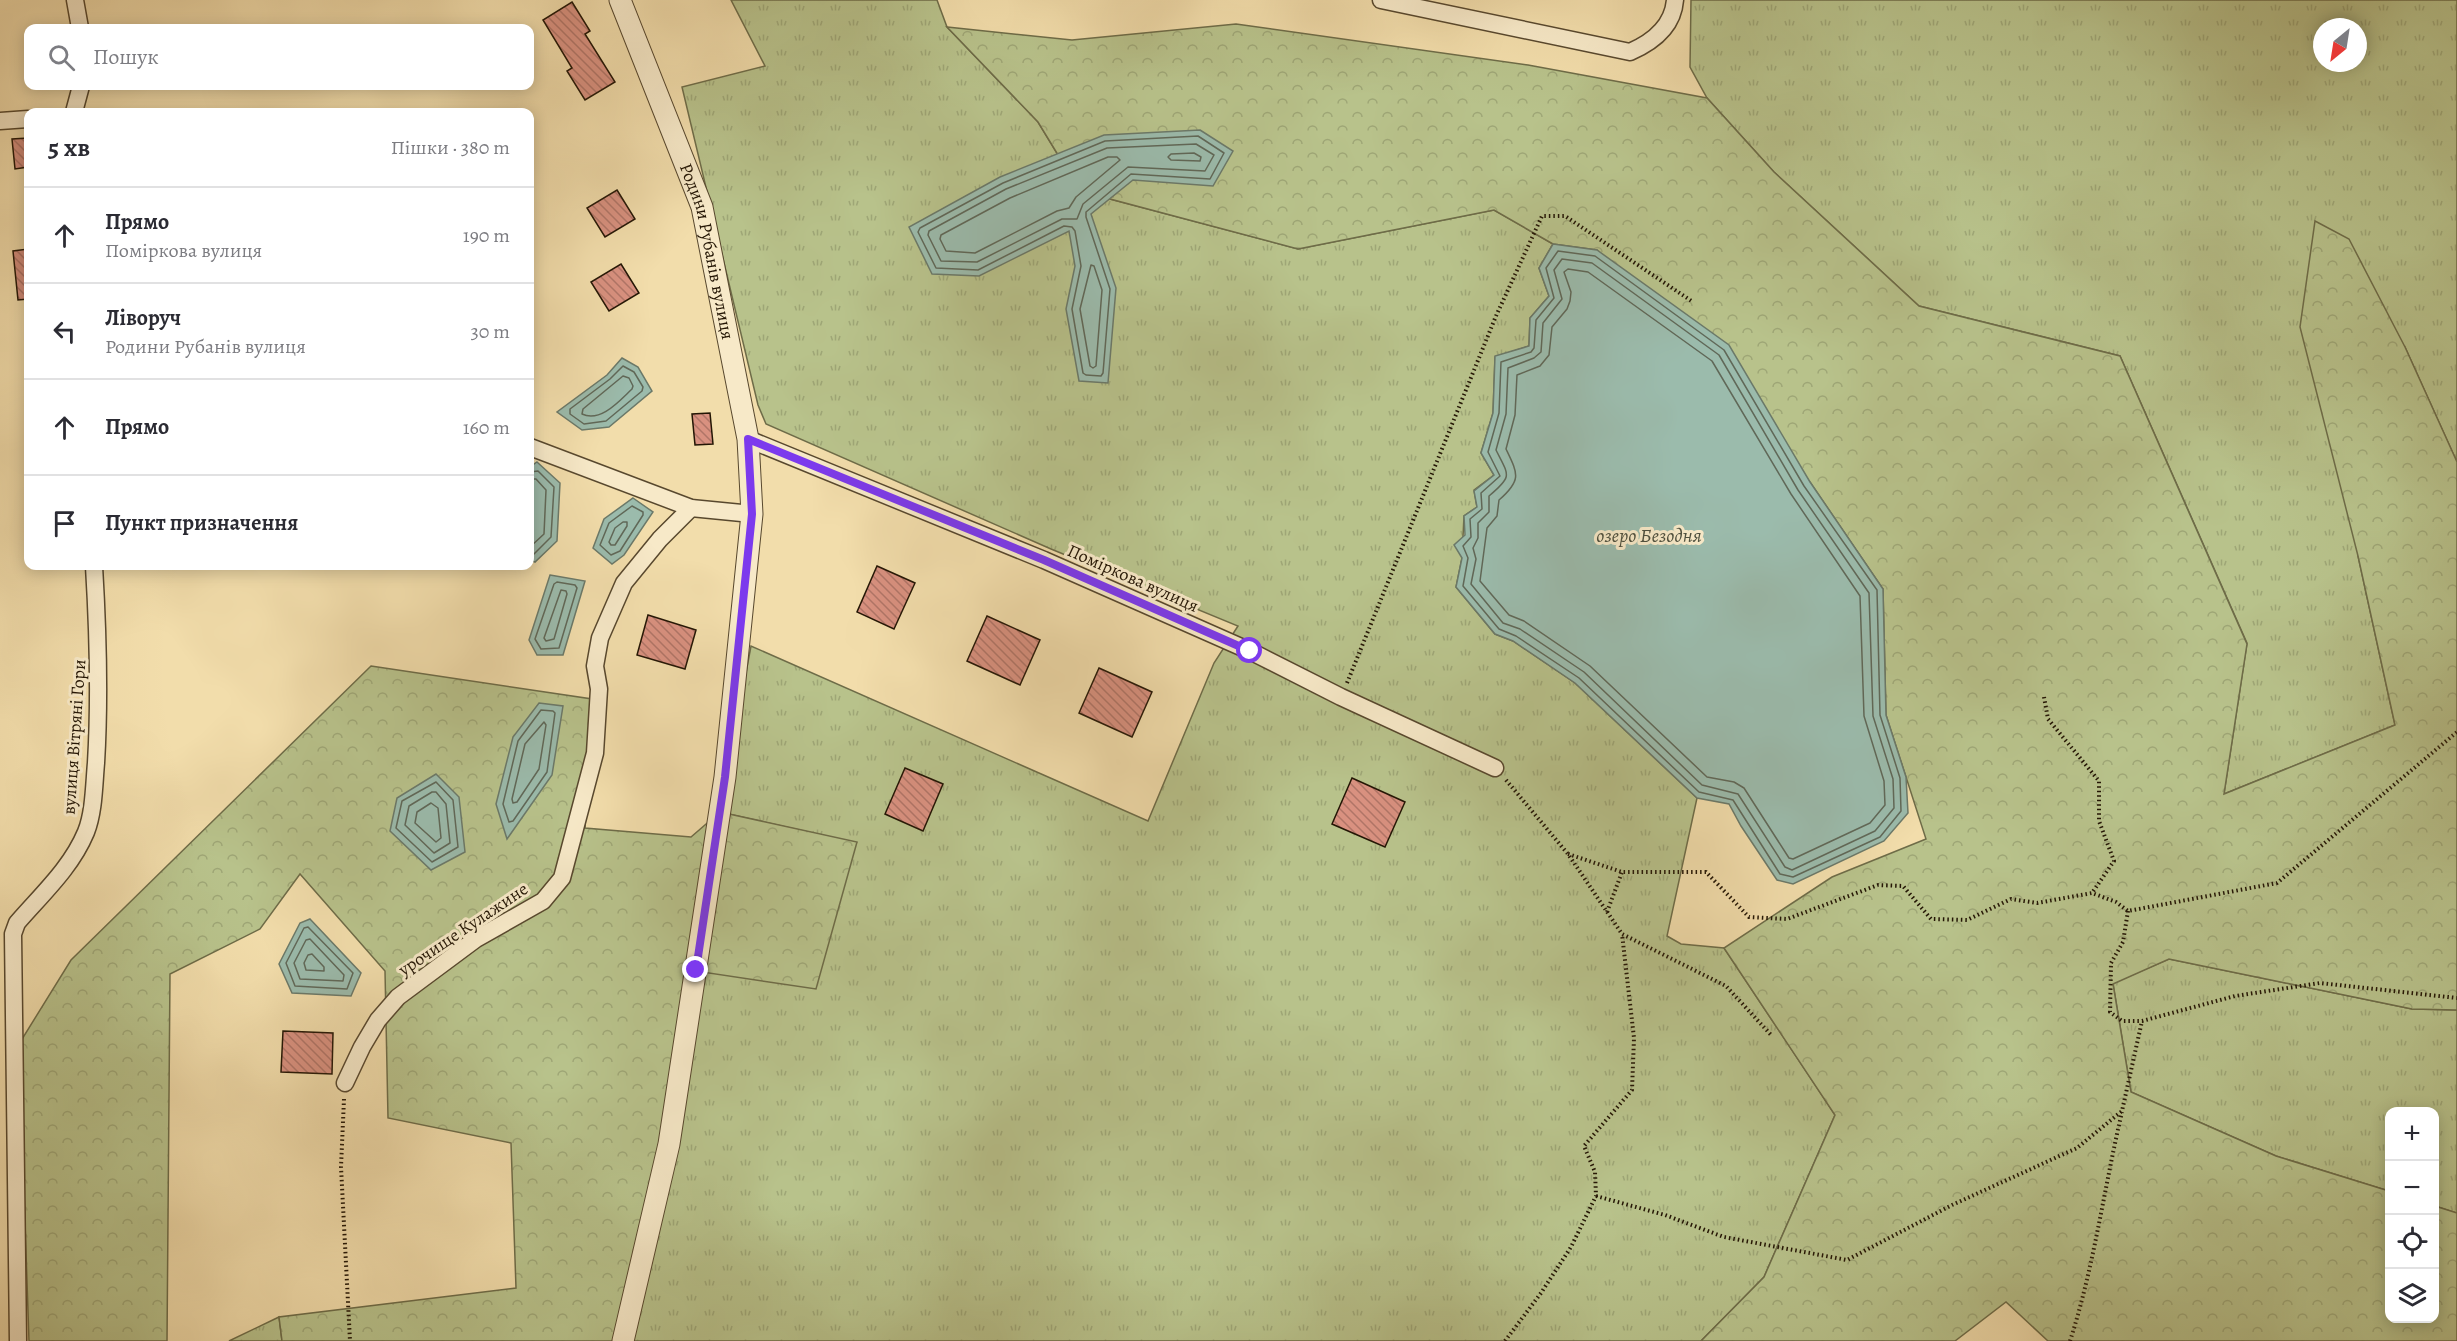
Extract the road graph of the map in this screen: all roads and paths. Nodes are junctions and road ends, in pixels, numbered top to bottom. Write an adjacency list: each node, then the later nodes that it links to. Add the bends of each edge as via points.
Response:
1 (75, 0): 5 (street)
2 (620, 0): 11 (street, Родини Рубанів вулиця, via 702,207)
3 (1381, 0): 4 (street, via 1630,52 1665,28)
4 (1675, 0)
5 (79, 24)
6 (80, 90): 7 (street)
7 (75, 108)
8 (24, 119): 9 (street)
9 (0, 121)
10 (1692, 302): 16 (path, via 1565,216 1542,216 1496,316)
11 (748, 439): 14 (street, Родини Рубанів вулиця); 16 (street, Поміркова вулиця, via 1044,560 1250,651)
12 (534, 449): 13 (street)
13 (691, 508): 14 (street); 30 (street, урочище Кулажине, via 624,583 600,638 595,666 599,689 595,753 562,878 543,901 476,939 398,997 378,1020)
14 (752, 514): 35 (street, Родини Рубанів вулиця, via 725,777 669,1144)
15 (94, 570): 25 (street, вулиця Вітряні Гори, via 98,725 87,830 69,864)
16 (1341, 697): 19 (street, Поміркова вулиця)
17 (2044, 697): 22 (path, via 2048,719 2099,781 2099,821 2114,861)
18 (2457, 732): 23 (path, via 2277,884)
19 (1495, 768): 20 (path)
20 (1568, 854): 21 (path); 24 (path)
21 (1622, 872): 22 (path, via 1706,872 1749,917 1787,919 1878,885 1903,886 1931,919 1967,920 2011,899 2037,903); 24 (path)
22 (2092, 893): 23 (path)
23 (2128, 911): 28 (path, via 2123,942 2111,963 2110,1012 2122,1021)
24 (1606, 912): 26 (path)
25 (8, 922): 33 (street, via 14,934)
26 (1622, 934): 29 (path, via 1726,986); 32 (path, via 1634,1038 1632,1090 1584,1146 1595,1172)
27 (2457, 998): 28 (path, via 2320,983 2235,996)
28 (2142, 1021): 31 (path)
29 (1772, 1036)
30 (345, 1083): 34 (path, via 341,1167)
31 (2122, 1111): 32 (path, via 2077,1148 1952,1205 1847,1260 1724,1237); 37 (path, via 2083,1300)
32 (1596, 1196): 36 (path, via 1571,1246)
33 (18, 1341)
34 (350, 1341)
35 (623, 1341)
36 (1505, 1341)
37 (2070, 1341)

